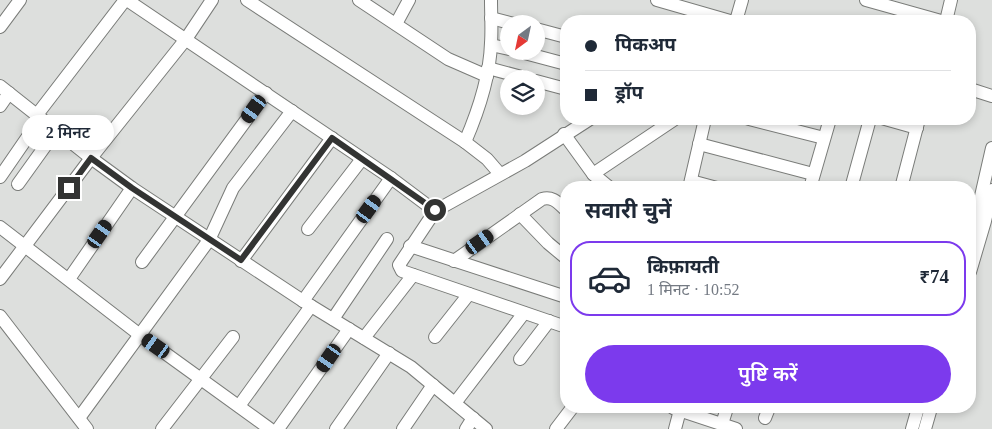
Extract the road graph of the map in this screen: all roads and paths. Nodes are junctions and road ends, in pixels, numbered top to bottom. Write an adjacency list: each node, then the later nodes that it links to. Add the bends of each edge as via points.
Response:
1 (20, 0): 22 (street)
2 (126, 0): 13 (street); 40 (street)
3 (212, 0): 25 (street)
4 (247, 0): 52 (street)
5 (359, 0): 21 (street)
6 (409, 0): 21 (street)
7 (492, 0): 19 (street)
8 (657, 0): 12 (street)
9 (742, 0): 16 (street)
10 (866, 0): 14 (street)
11 (952, 0): 18 (street)
12 (681, 3): 15 (street)
13 (143, 4): 25 (street)
14 (897, 4): 17 (street)
15 (714, 15)
16 (738, 15)
17 (925, 15)
18 (948, 15)
19 (492, 18): 20 (street); 26 (street)
20 (500, 20)
21 (396, 24): 30 (street, via 448,60)
22 (0, 27)
23 (545, 31): 24 (street)
24 (560, 35)
25 (186, 39): 36 (street); 55 (street)
26 (491, 45): 27 (street); 30 (street)
27 (500, 47)
28 (545, 58): 29 (street)
29 (560, 62)
30 (487, 72): 31 (street); 52 (street)
31 (500, 74)
32 (545, 83): 33 (street)
33 (560, 87)
34 (5, 90): 38 (street); 40 (street)
35 (976, 91): 37 (street)
36 (266, 93): 39 (street); 74 (street)
37 (992, 96)
38 (0, 106)
39 (292, 111): 50 (street); 79 (street, via 234,188)
40 (38, 117): 48 (street); 60 (street)
41 (580, 125): 49 (street)
42 (666, 125): 58 (street)
43 (704, 125): 53 (street)
44 (773, 125): 51 (street)
45 (828, 125): 51 (street)
46 (868, 125): 65 (street)
47 (918, 125): 66 (street)
48 (56, 131): 55 (street); 67 (street)
49 (564, 134): 57 (street); 58 (street)
50 (332, 138): 56 (street); 84 (street)
51 (824, 138): 59 (street)
52 (465, 142): 57 (street)
53 (699, 144): 59 (street); 63 (street)
54 (992, 148): 73 (street)
55 (91, 158): 68 (street); 80 (street)
56 (362, 158): 61 (street); 77 (street)
57 (500, 174): 71 (street)
58 (594, 174): 62 (street)
59 (813, 174): 64 (street)
60 (0, 177)
61 (391, 178): 71 (street); 92 (street)
62 (602, 181)
63 (691, 181)
64 (812, 181)
65 (853, 181)
66 (904, 181)
67 (18, 184)
68 (132, 188): 74 (street); 89 (street)
69 (992, 190): 73 (street)
70 (560, 205): 72 (street, via 548,198 542,199)
71 (435, 210): 81 (street)
72 (520, 214): 83 (street); 85 (street)
73 (985, 215): 76 (street); 82 (street)
74 (175, 217): 79 (street); 86 (street)
75 (0, 227): 80 (street)
76 (976, 228)
77 (308, 229)
78 (387, 239): 95 (street)
79 (209, 240): 84 (street); 99 (street)
80 (26, 246): 88 (street); 89 (street)
81 (410, 246): 85 (street); 87 (street, via 399,265 402,271)
82 (976, 249)
83 (560, 253)
84 (241, 260): 92 (street)
85 (454, 261): 91 (street)
86 (142, 262)
87 (413, 274): 90 (street); 102 (street)
88 (0, 279)
89 (69, 279): 99 (street)
90 (469, 294): 93 (street); 101 (street)
91 (560, 295)
92 (307, 304): 95 (street); 108 (street)
93 (524, 313): 96 (street); 107 (street)
94 (0, 316): 115 (street)
95 (333, 319): 98 (street)
96 (549, 321): 97 (street); 104 (street)
97 (560, 325)
98 (349, 329): 102 (street); 121 (street)
99 (140, 335): 105 (street); 115 (street)
100 (232, 337): 105 (street)
101 (435, 337)
102 (364, 338): 103 (street)
103 (389, 353): 106 (street); 122 (street)
104 (520, 358)
105 (202, 379): 108 (street); 119 (street)
106 (434, 385): 107 (street); 123 (street)
107 (455, 403): 116 (street)
108 (239, 406): 120 (street)
109 (568, 413): 125 (street)
110 (676, 413): 126 (street)
111 (688, 413): 117 (street)
112 (725, 413): 117 (street)
113 (917, 413): 128 (street)
114 (930, 413): 129 (street)
115 (79, 418): 118 (street)
116 (470, 424): 124 (street)
117 (722, 424): 127 (street)
118 (87, 429)
119 (162, 429)
120 (270, 429)
121 (278, 429)
122 (336, 429)
123 (403, 429)
124 (486, 429)
125 (556, 429)
126 (675, 429)
127 (736, 429)
128 (912, 429)
129 (925, 429)

